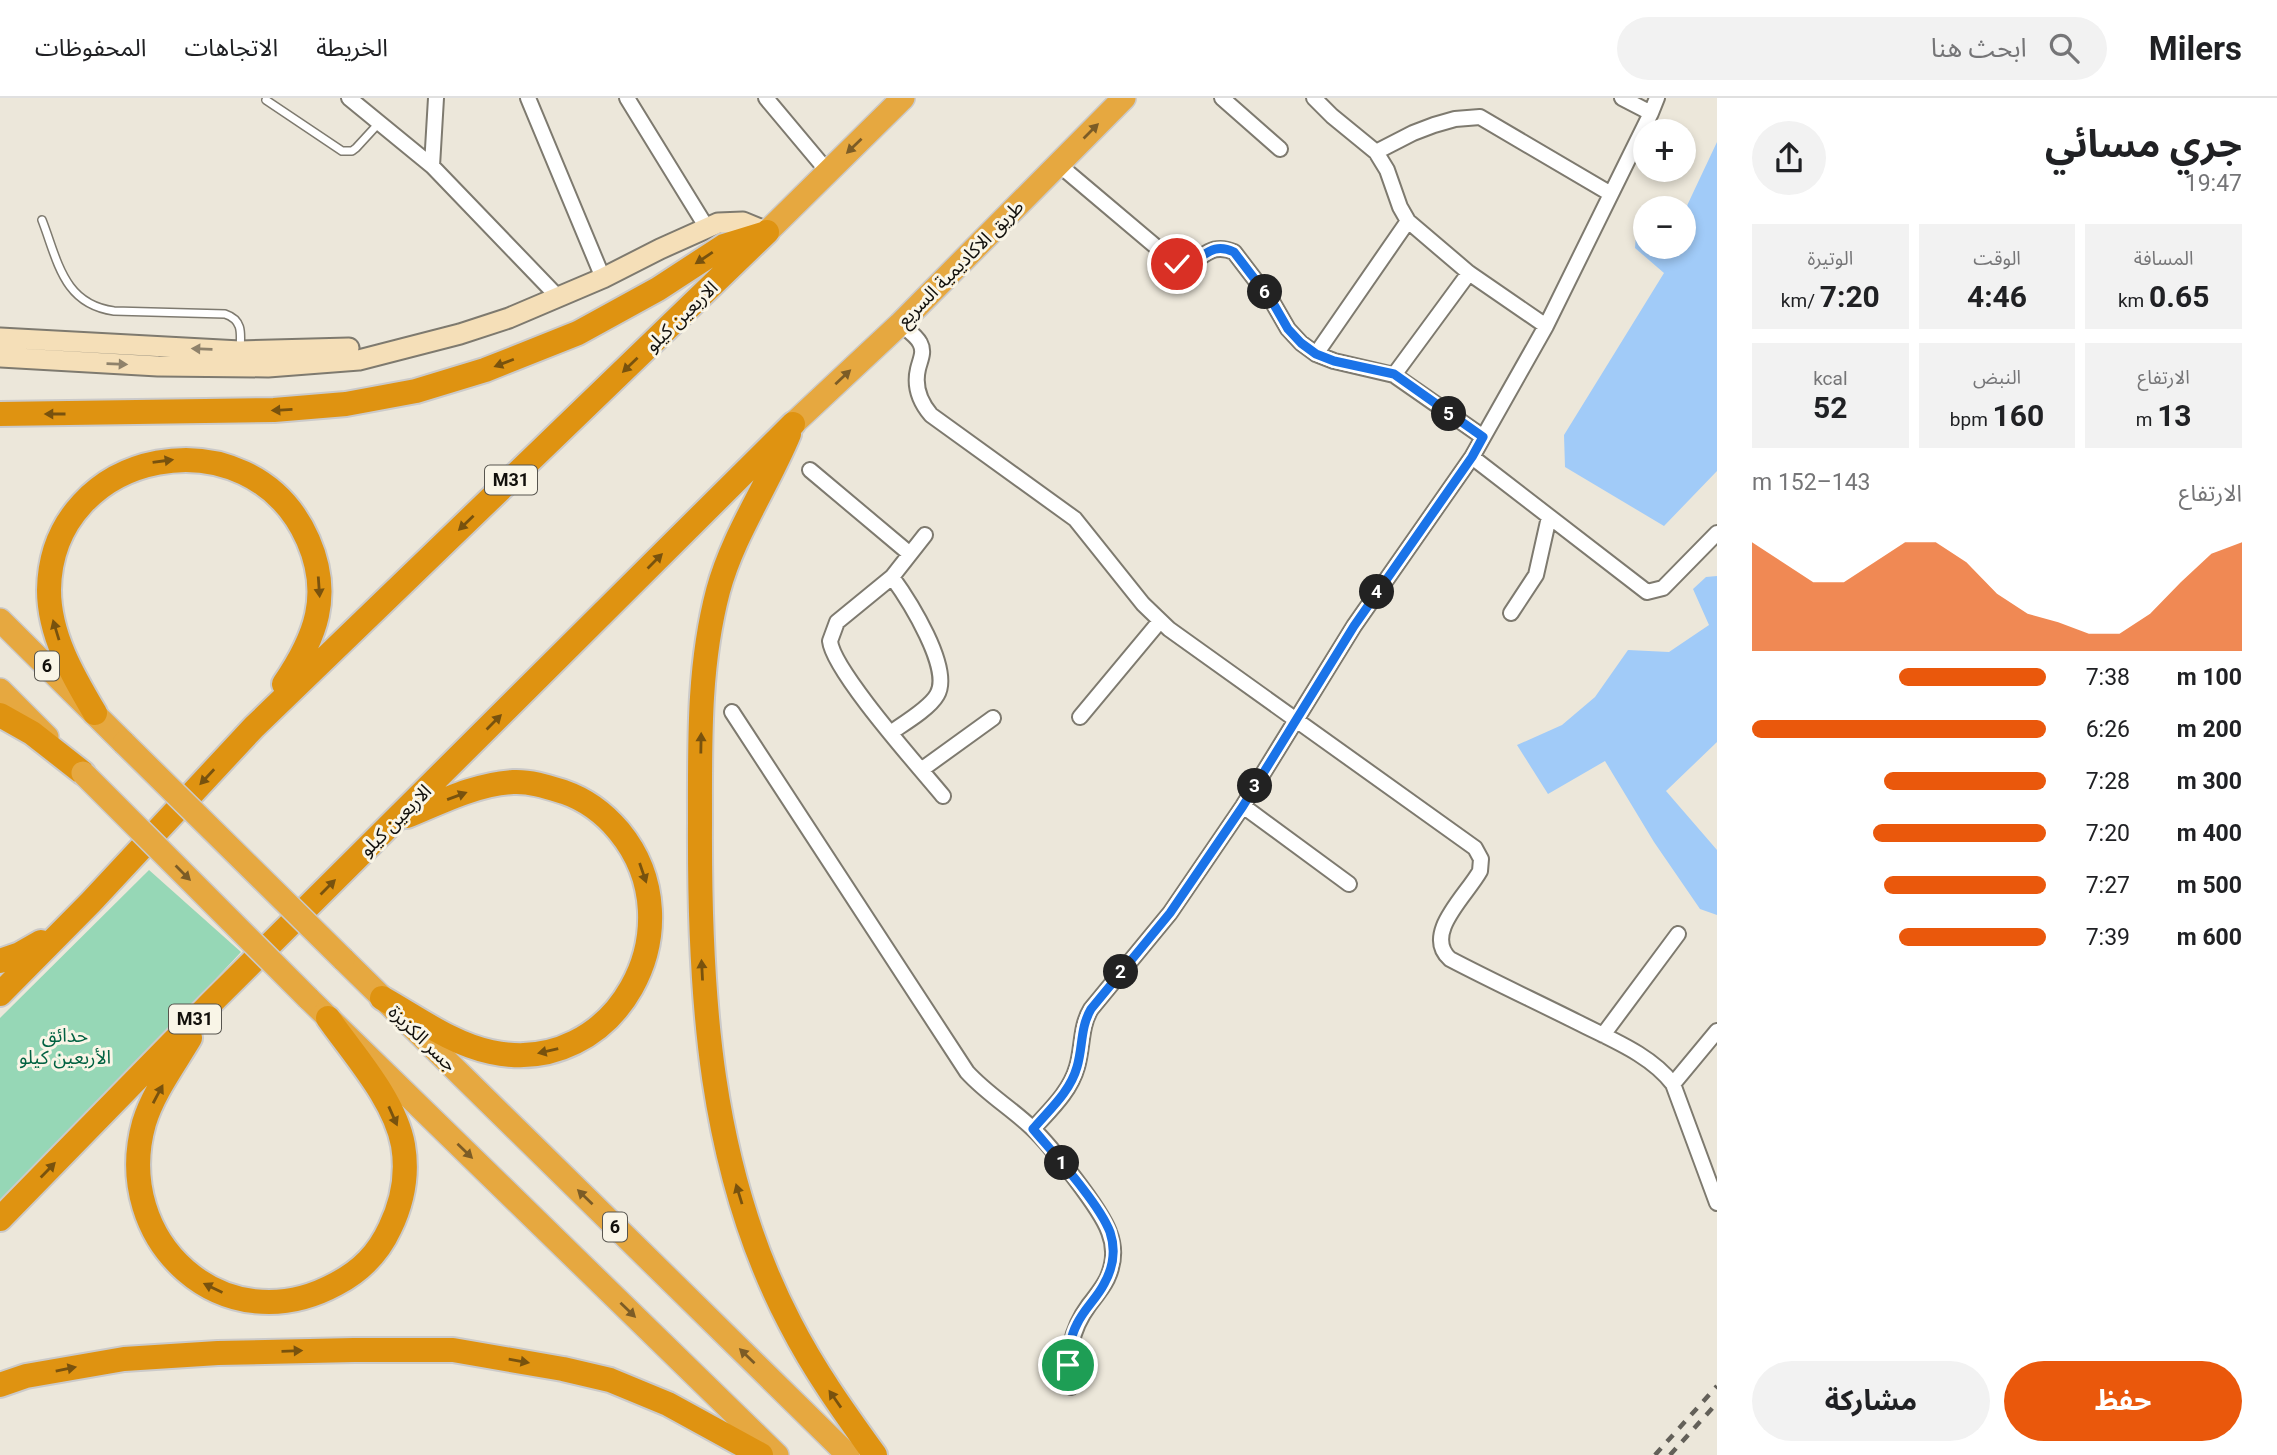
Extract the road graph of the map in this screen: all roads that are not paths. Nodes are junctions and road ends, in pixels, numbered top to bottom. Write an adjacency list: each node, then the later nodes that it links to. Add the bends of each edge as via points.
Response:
1 (349, 98): 14 (street)
2 (436, 98): 18 (street)
3 (528, 98): 26 (street)
4 (627, 98): 23 (street)
5 (766, 98): 19 (street)
6 (903, 98): 19 (highway, one-way to 19)
7 (1124, 98): 17 (highway, طريق الاكاديمية السريع, one-way to 7)
8 (1222, 98): 15 (street)
9 (1314, 98): 16 (street)
10 (1622, 98): 13 (street)
11 (1657, 98): 13 (street)
12 (266, 100): 14 (lane, via 342,151 352,151)
13 (1651, 113): 20 (street)
14 (379, 123): 18 (street)
15 (1280, 149)
16 (1376, 152): 20 (street, via 1434,125 1480,117); 22 (street)
17 (1058, 164): 28 (highway, طريق الاكاديمية السريع); 33 (street, via 1180,267 1215,248 1234,252 1288,329)
18 (432, 166): 27 (street)
19 (828, 172): 24 (highway)
20 (1611, 194): 29 (street)
21 (42, 220): 32 (lane, via 66,281 85,302 114,311 225,314 239,323)
22 (1408, 221): 25 (street); 33 (street)
23 (707, 228): 24 (main road, via 730,221); 26 (main road)
24 (767, 232): 36 (highway, one-way to 36, via 724,246 578,333 416,391 346,404 274,410); 56 (highway, الاربعين كيلو / M31, one-way to 56)
25 (1469, 273): 29 (street); 35 (street)
26 (603, 278): 27 (main road)
27 (559, 298): 31 (main road, via 485,327)
28 (900, 324): 37 (highway, طريق الاكاديمية السريع, one-way to 28); 48 (street, via 922,346 917,390 931,415 1075,519)
29 (1546, 326): 38 (street)
30 (0, 338): 32 (main road, one-way to 30)
31 (393, 350): 32 (main road); 34 (main road, one-way to 31, via 268,367 345,362)
32 (240, 351)
33 (1316, 354): 35 (street)
34 (0, 357)
35 (1394, 374): 38 (street)
36 (0, 414)
37 (793, 424): 62 (highway, الاربعين كيلو / M31, one-way to 37); 82 (highway, one-way to 37, via 808,1357 772,1287 724,1138 707,1036 699,894 701,700 707,641 727,564)
38 (1483, 437): 39 (street)
39 (1472, 457): 41 (street); 55 (street, via 1354,626)
40 (810, 470): 44 (street)
41 (1549, 517): 42 (street, via 1647,592 1663,588); 46 (street, via 1536,575)
42 (1717, 533)
43 (925, 535): 44 (street)
44 (910, 554): 45 (street)
45 (892, 577): 57 (street, via 912,605 933,650 940,687 929,703); 57 (street, via 837,622 830,641 836,659)
46 (1511, 613)
47 (0, 620): 51 (highway, جسر الكزيزة / 6)
48 (1160, 621): 53 (street); 55 (street)
49 (0, 690): 59 (highway)
50 (732, 712): 74 (street, via 967,1072)
51 (95, 713): 56 (highway, one-way to 56, via 67,665 52,615 49,590 64,531 105,483 163,460 204,460 242,471 284,501 302,526 318,573 319,614 313,634); 68 (highway, جسر الكزيزة / 6, bridge)
52 (0, 715): 59 (highway, via 32,733)
53 (1080, 717)
54 (993, 718): 58 (street)
55 (1296, 719): 61 (street); 72 (street, via 1479,853 1480,871 1440,932 1445,955)
56 (254, 727): 64 (highway, الاربعين كيلو / M31, one-way to 64)
57 (890, 733): 58 (street)
58 (921, 770): 60 (street)
59 (83, 773): 70 (highway, one-way to 70, bridge)
60 (943, 796)
61 (1243, 806): 63 (street); 74 (street, via 1170,913 1091,1009 1073,1078)
62 (394, 822): 68 (highway, one-way to 68, via 482,787 534,783 571,794 611,821 627,840 645,878 651,923 643,962 614,1014 578,1041 559,1048 515,1055 491,1052 444,1033); 69 (highway, الاربعين كيلو / M31, one-way to 62)
63 (1349, 884)
64 (91, 902): 66 (highway, via 36,946); 67 (highway, الاربعين كيلو / M31)
65 (1678, 934): 72 (street)
66 (0, 961)
67 (0, 993)
68 (382, 998): 81 (highway, جسر الكزيزة / 6, one-way to 68)
69 (210, 1004): 70 (highway, one-way to 69, via 396,1121 404,1157 400,1202 384,1242 351,1277 298,1299 246,1299 205,1285 164,1248 146,1215 138,1179 145,1119); 76 (highway, الاربعين كيلو / M31, one-way to 69)
70 (328, 1018): 80 (highway, one-way to 80)
71 (1717, 1031): 73 (street)
72 (1603, 1035): 73 (street, via 1652,1062)
73 (1672, 1084): 75 (street)
74 (1033, 1129): 78 (street, via 1102,1216 1113,1251 1111,1269 1077,1323 1070,1344)
75 (1717, 1203)
76 (0, 1219)
77 (0, 1385): 79 (highway, one-way to 79, via 124,1359 453,1350 610,1380 668,1404)
78 (1071, 1387)
79 (761, 1455)
80 (777, 1455)
81 (848, 1455)
82 (875, 1455)

